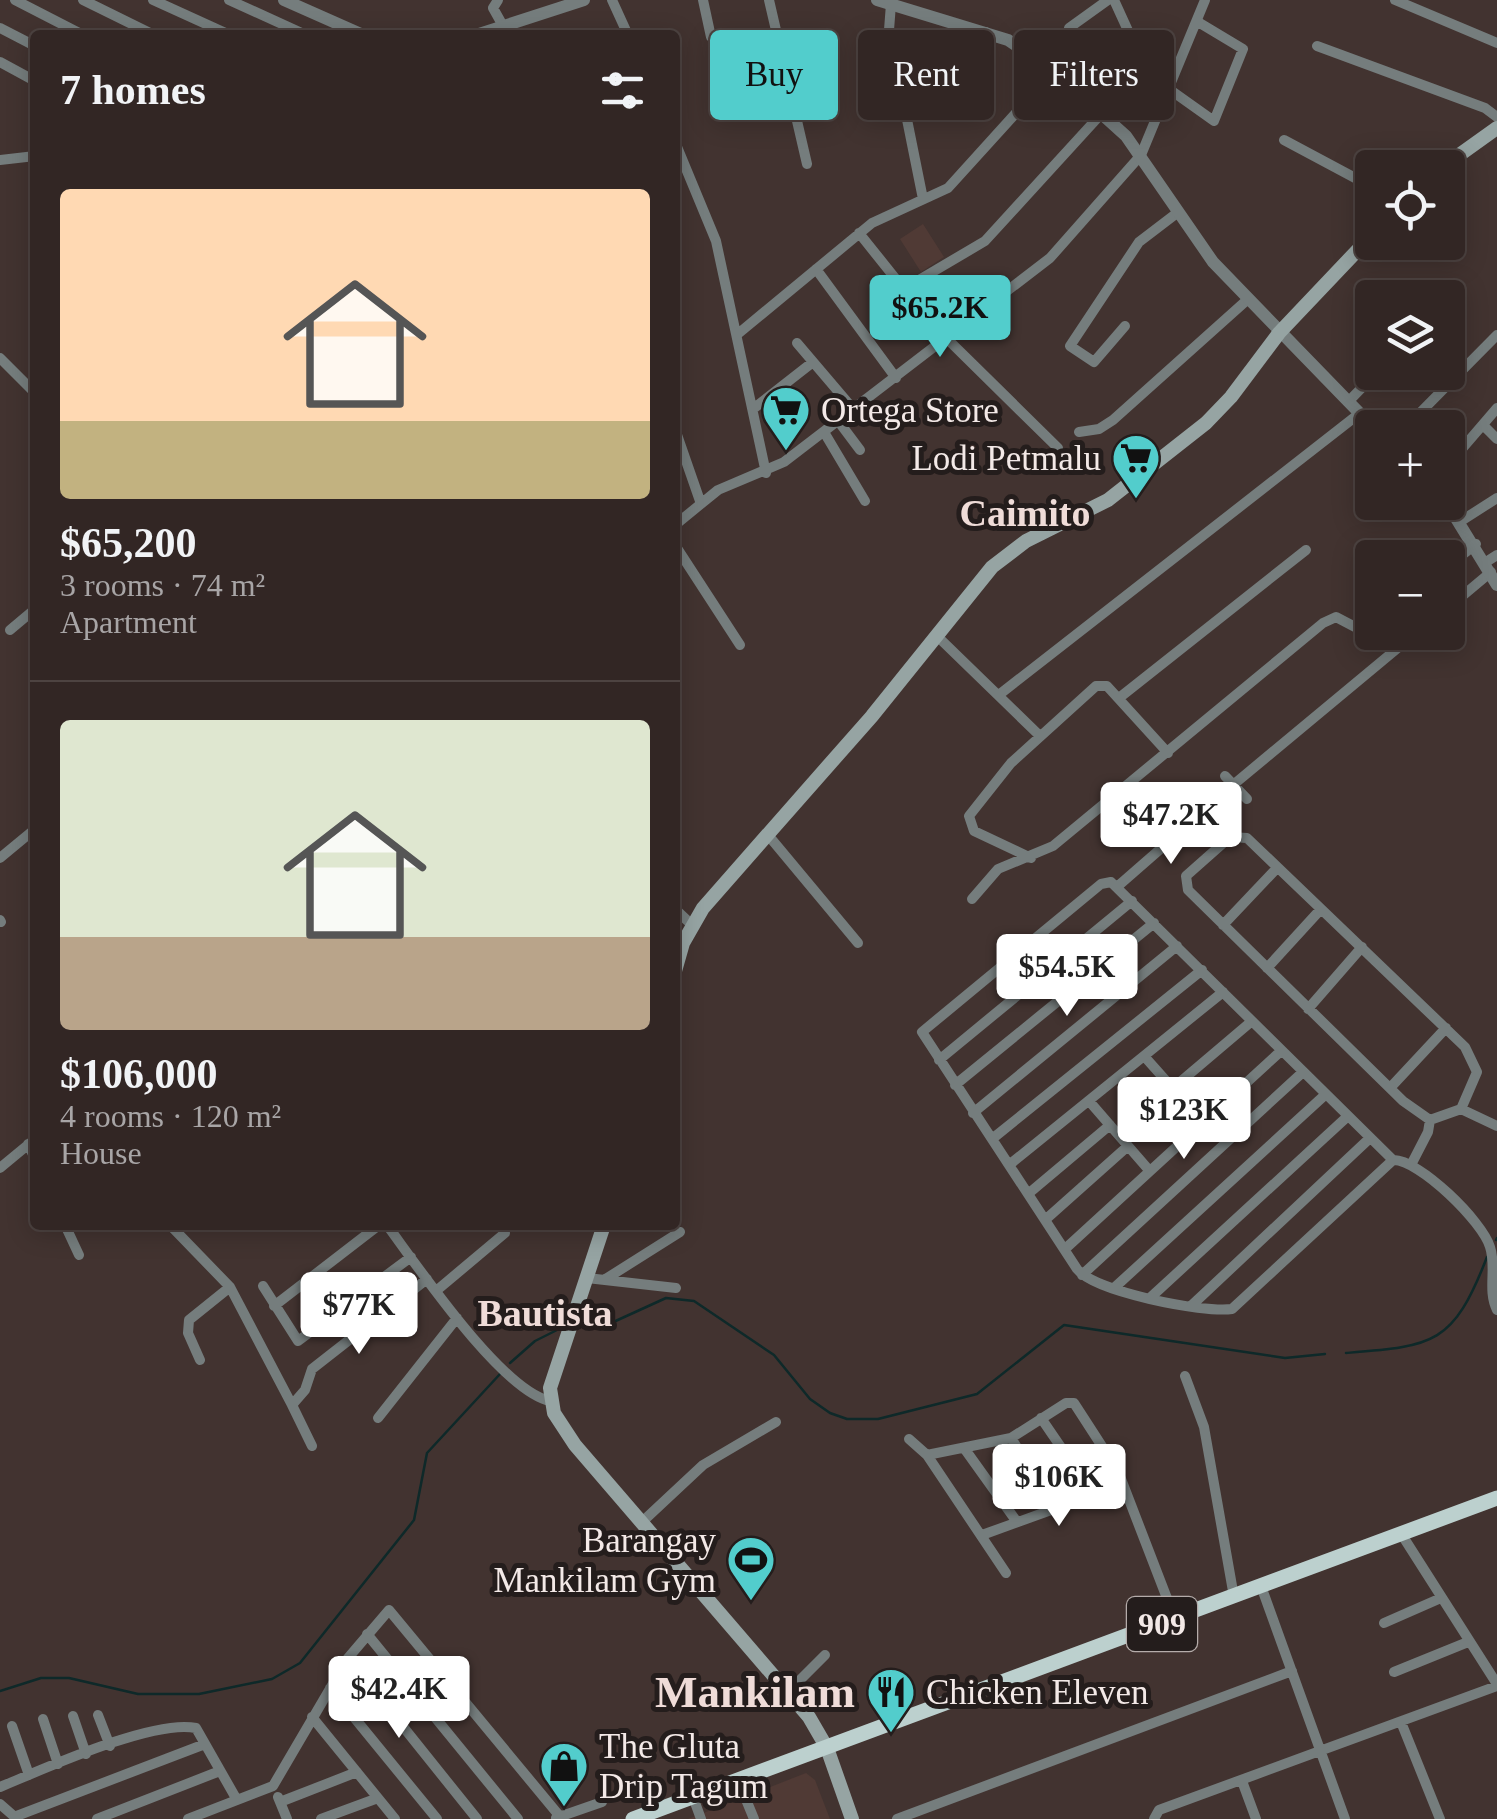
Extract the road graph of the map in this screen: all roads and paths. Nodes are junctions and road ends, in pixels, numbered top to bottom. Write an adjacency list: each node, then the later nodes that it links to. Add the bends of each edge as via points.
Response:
1 (15, 0): 19 (street)
2 (83, 0): 20 (street)
3 (154, 0): 21 (street)
4 (229, 0): 22 (street)
5 (284, 0): 23 (street)
6 (498, 0): 16 (street, via 494,8)
7 (584, 0): 16 (street)
8 (612, 0): 25 (street)
9 (704, 0): 26 (street)
10 (769, 0): 48 (street)
11 (1111, 0): 18 (street); 28 (street)
12 (1205, 0): 15 (street)
13 (1395, 0): 30 (street)
14 (884, 2): 27 (street); 50 (street)
15 (1198, 22): 33 (street); 35 (street, via 1243,48 1214,121)
16 (502, 24): 24 (street)
17 (0, 28): 29 (street)
18 (1069, 28)
19 (72, 30)
20 (144, 30)
21 (219, 30)
22 (295, 30)
23 (352, 30)
24 (488, 30)
25 (626, 30)
26 (710, 30)
27 (979, 30)
28 (1128, 30)
29 (30, 43)
30 (1497, 43)
31 (1317, 46): 37 (street)
32 (0, 62): 34 (street)
33 (1174, 77)
34 (30, 78)
35 (1174, 92)
36 (1014, 115): 50 (street, via 955,181)
37 (1497, 117)
38 (1089, 120): 55 (street, via 984,242)
39 (1108, 120): 45 (street)
40 (1156, 120): 45 (street)
41 (1497, 128): 43 (main road)
42 (1284, 140): 49 (street)
43 (1465, 151)
44 (680, 154): 58 (street, via 711,226)
45 (1141, 155): 51 (street); 61 (street, via 1042,267)
46 (30, 157): 47 (street)
47 (0, 160)
48 (807, 164)
49 (1355, 178)
50 (924, 199): 52 (street)
51 (1177, 213): 56 (street); 57 (street, via 1139,242 1070,346 1094,362)
52 (860, 233): 54 (street); 55 (street)
53 (1355, 253): 59 (main road)
54 (816, 269): 58 (street); 65 (street)
55 (902, 290): 61 (street)
56 (1247, 300): 59 (street); 78 (street, via 1112,420)
57 (1125, 326)
58 (738, 333): 69 (street)
59 (1278, 334): 68 (street); 99 (main road, via 1206,423 1108,500 1003,556)
60 (1497, 335): 73 (street)
61 (945, 338): 65 (street); 81 (street)
62 (797, 342): 64 (street)
63 (0, 358): 66 (street)
64 (814, 362): 69 (street); 71 (street)
65 (896, 378): 71 (street)
66 (30, 388)
67 (1359, 390): 68 (street)
68 (1348, 402): 72 (street)
69 (753, 408): 84 (street)
70 (1497, 408): 76 (street)
71 (854, 410): 75 (street)
72 (1357, 410)
73 (1423, 410)
74 (1355, 417): 102 (street)
75 (839, 422): 77 (street); 83 (street)
76 (1485, 427): 79 (street); 82 (street)
77 (824, 432): 84 (street); 86 (street)
78 (1079, 432)
79 (1497, 439)
80 (680, 444): 87 (street)
81 (1058, 448)
82 (1465, 448)
83 (860, 450)
84 (766, 473): 87 (street)
85 (1497, 498): 89 (street)
86 (865, 500)
87 (700, 502): 88 (street)
88 (680, 520)
89 (1461, 521): 90 (street)
90 (1476, 544): 93 (street); 94 (street)
91 (1306, 550): 103 (street)
92 (680, 553): 100 (street)
93 (1465, 553)
94 (1493, 568): 95 (street)
95 (1465, 593)
96 (30, 613): 98 (street)
97 (1355, 625): 105 (street, via 1336,618 1323,623)
98 (10, 630)
99 (936, 635): 102 (street); 109 (main road)
100 (740, 645)
101 (1394, 650): 106 (street, via 1230,780)
102 (1000, 694): 104 (street)
103 (1119, 698): 104 (street, via 1100,684); 105 (street)
104 (1039, 735): 111 (street, via 968,820 974,830)
105 (1168, 752): 111 (street)
106 (1248, 799)
107 (1198, 817): 113 (street)
108 (30, 833): 110 (street)
109 (768, 835): 119 (main road); 121 (street)
110 (0, 858)
111 (1032, 858): 114 (street, via 998,869)
112 (1278, 868): 116 (street); 120 (street); 120 (street, via 1236,834 1190,872 1188,890)
113 (1118, 886): 115 (street); 133 (street, via 1100,884 926,1026 922,1036)
114 (972, 899)
115 (1132, 901): 118 (street); 133 (street)
116 (1322, 909): 123 (street); 125 (street)
117 (680, 914): 119 (street)
118 (1154, 923): 122 (street); 135 (street)
119 (692, 925): 124 (main road)
120 (1223, 925): 125 (street)
121 (858, 942)
122 (1177, 946): 126 (street); 141 (street)
123 (1362, 947): 128 (street); 130 (street)
124 (680, 957)
125 (1266, 968): 128 (street)
126 (1202, 970): 127 (street); 148 (street)
127 (1223, 992): 129 (street); 132 (street)
128 (1308, 1009): 137 (street)
129 (1252, 1021): 131 (street); 136 (street)
130 (1446, 1028): 137 (street); 140 (street, via 1476,1066)
131 (1281, 1051): 134 (street); 143 (street)
132 (1144, 1056): 136 (street); 139 (street)
133 (938, 1060): 135 (street)
134 (1303, 1072): 138 (street); 168 (street)
135 (955, 1085): 141 (street)
136 (1173, 1088): 143 (street)
137 (1390, 1088): 144 (street)
138 (1326, 1094): 142 (street); 175 (street)
139 (1090, 1101): 145 (street); 153 (street)
140 (1461, 1109): 144 (street); 146 (street)
141 (973, 1112): 148 (street)
142 (1348, 1116): 147 (street); 177 (street)
143 (1202, 1120): 155 (street)
144 (1430, 1120): 152 (street)
145 (1110, 1125): 150 (street); 156 (street)
146 (1497, 1126)
147 (1370, 1138): 151 (street); 179 (street)
148 (992, 1139): 153 (street)
149 (30, 1143): 154 (street)
150 (1128, 1146): 155 (street); 157 (street)
151 (1393, 1160): 152 (street); 179 (street, via 1237,1306)
152 (1412, 1163): 180 (street, via 1486,1238)
153 (1009, 1164): 156 (street)
154 (0, 1168)
155 (1148, 1169): 165 (street)
156 (1028, 1194): 157 (street)
157 (1045, 1220): 165 (street)
158 (68, 1230): 166 (street)
159 (175, 1230): 173 (street)
160 (376, 1230): 178 (street)
161 (387, 1230): 167 (street)
162 (602, 1230): 169 (main road)
163 (680, 1232): 171 (street)
164 (505, 1233): 176 (street)
165 (1065, 1249): 168 (street)
166 (79, 1255)
167 (410, 1257): 170 (street); 178 (street, via 301,1340 292,1338)
168 (1082, 1275): 175 (street)
169 (587, 1278): 171 (street); 184 (main road, via 551,1380)
170 (427, 1279): 176 (street); 185 (street, via 316,1365)
171 (604, 1280): 174 (street)
172 (263, 1286): 178 (street)
173 (230, 1287): 182 (street, via 189,1320); 185 (street)
174 (676, 1288)
175 (1114, 1288): 177 (street)
176 (436, 1291): 181 (street)
177 (1152, 1298): 179 (street)
178 (274, 1306)
179 (1190, 1306)
180 (1497, 1310)
181 (458, 1318): 184 (street, via 529,1392); 186 (street)
182 (200, 1360)
183 (1184, 1376): 204 (street, via 1204,1426)
184 (550, 1401): 198 (main road, via 568,1436)
185 (292, 1405): 191 (street)
186 (378, 1418)
187 (1040, 1418): 189 (street); 194 (street, via 1074,1403); 195 (street)
188 (776, 1422): 198 (street, via 704,1465)
189 (1011, 1438): 192 (street); 197 (street)
190 (909, 1439): 193 (street)
191 (312, 1446)
192 (964, 1448): 193 (street); 199 (street)
193 (927, 1455): 201 (street)
194 (1123, 1484): 195 (street); 206 (street)
195 (1093, 1494): 197 (street)
196 (1496, 1499): 200 (highway, 909)
197 (1056, 1509): 199 (street)
198 (642, 1522): 216 (main road)
199 (1017, 1522): 201 (street)
200 (1402, 1534): 203 (highway, 909); 205 (street)
201 (982, 1535): 202 (street)
202 (1006, 1573)
203 (1262, 1586): 204 (highway, 909); 212 (street)
204 (1234, 1597): 206 (highway, 909)
205 (1440, 1598): 207 (street); 209 (street)
206 (1175, 1619): 225 (highway, 909)
207 (1384, 1623)
208 (367, 1634): 211 (street); 244 (street, via 392,1610); 251 (street)
209 (1468, 1642): 213 (street); 214 (street)
210 (825, 1655): 216 (street)
211 (348, 1658): 215 (street); 250 (street)
212 (1292, 1670): 226 (street); 256 (street)
213 (1394, 1672)
214 (1497, 1685): 221 (street)
215 (330, 1688): 219 (street); 249 (street)
216 (788, 1692): 225 (main road)
217 (98, 1715): 224 (street)
218 (74, 1716): 227 (street)
219 (312, 1717): 230 (street); 235 (street)
220 (42, 1720): 228 (street)
221 (1401, 1722): 226 (street); 260 (street)
222 (12, 1726): 231 (street)
223 (205, 1744): 224 (street, via 196,1728 183,1726); 229 (street); 242 (street)
224 (110, 1746): 227 (street)
225 (827, 1748): 232 (highway, 909); 255 (main road)
226 (1322, 1749): 233 (street); 259 (street)
227 (86, 1754): 228 (street)
228 (58, 1764): 231 (street)
229 (220, 1771): 238 (street); 245 (street)
230 (357, 1772): 237 (street); 239 (street)
231 (30, 1775): 234 (street)
232 (738, 1780): 236 (highway, 909); 254 (street)
233 (1242, 1781): 257 (street, via 1159,1810); 258 (street)
234 (1, 1785)
235 (273, 1786): 238 (street); 239 (street)
236 (693, 1797): 252 (highway, 909); 253 (street)
237 (378, 1798): 247 (street); 248 (street)
238 (237, 1800): 246 (street)
239 (280, 1802): 243 (street)
240 (602, 1802): 244 (street)
241 (0, 1804): 242 (street)
242 (15, 1818)
243 (285, 1818)
244 (559, 1818)
245 (96, 1819)
246 (188, 1819)
247 (321, 1819)
248 (395, 1819)
249 (437, 1819)
250 (478, 1819)
251 (518, 1819)
252 (633, 1819)
253 (701, 1819)
254 (754, 1819)
255 (852, 1819)
256 (896, 1819)
257 (1154, 1819)
258 (1256, 1819)
259 (1345, 1819)
260 (1440, 1819)

